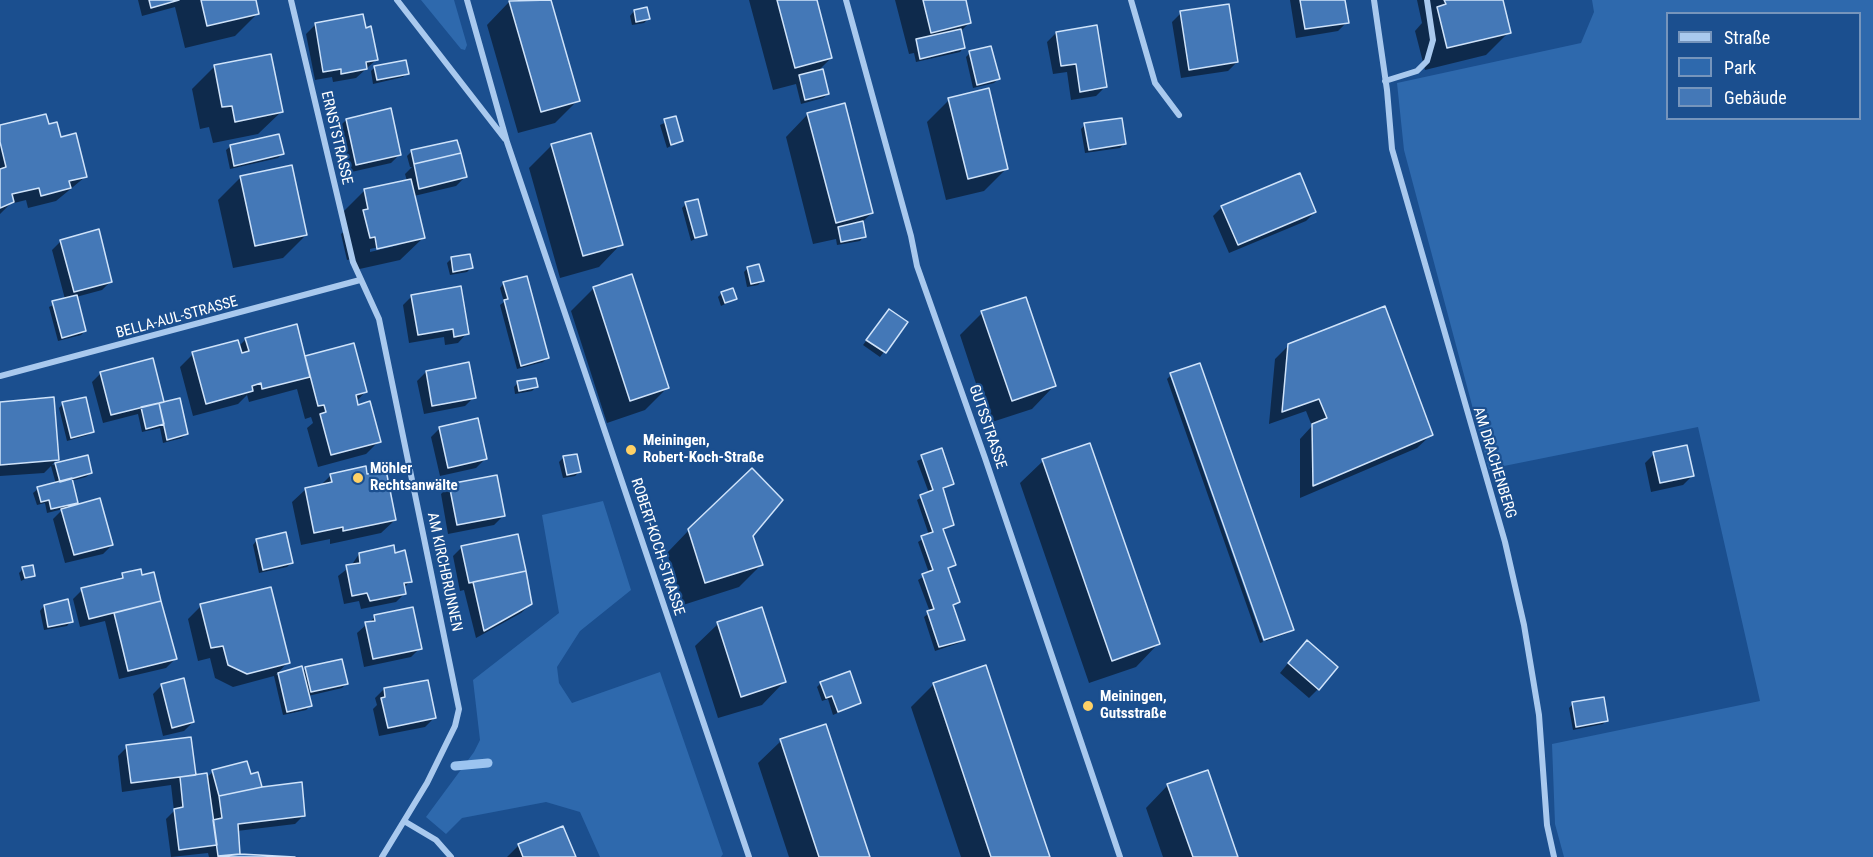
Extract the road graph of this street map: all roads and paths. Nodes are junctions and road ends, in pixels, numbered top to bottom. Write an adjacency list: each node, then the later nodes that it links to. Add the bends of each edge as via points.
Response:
1 (291, 0): 11 (street, ERNSTSTRASSE)
2 (397, 0): 10 (street, ROBERT-KOCH-STRASSE)
3 (467, 0): 10 (street, ROBERT-KOCH-STRASSE)
4 (846, 0): 17 (street, GUTSSTRASSE, via 916,266)
5 (1131, 0): 9 (street, via 1155,83)
6 (1374, 0): 8 (street, AM DRACHENBERG)
7 (1427, 0): 8 (street, via 1433,40 1427,61 1417,71)
8 (1385, 81): 18 (street, AM DRACHENBERG, via 1392,149 1505,542 1524,625 1539,715 1547,825)
9 (1179, 115)
10 (507, 142): 16 (street, ROBERT-KOCH-STRASSE)
11 (360, 280): 12 (street, BELLA-AUL-STRASSE); 13 (street, AM KIRCHBRUNNEN, via 379,319 459,709 455,726)
12 (0, 376)
13 (404, 821): 14 (street, AM KIRCHBRUNNEN); 15 (street, via 436,840)
14 (382, 857)
15 (451, 857)
16 (749, 857)
17 (1120, 857)
18 (1554, 857)

